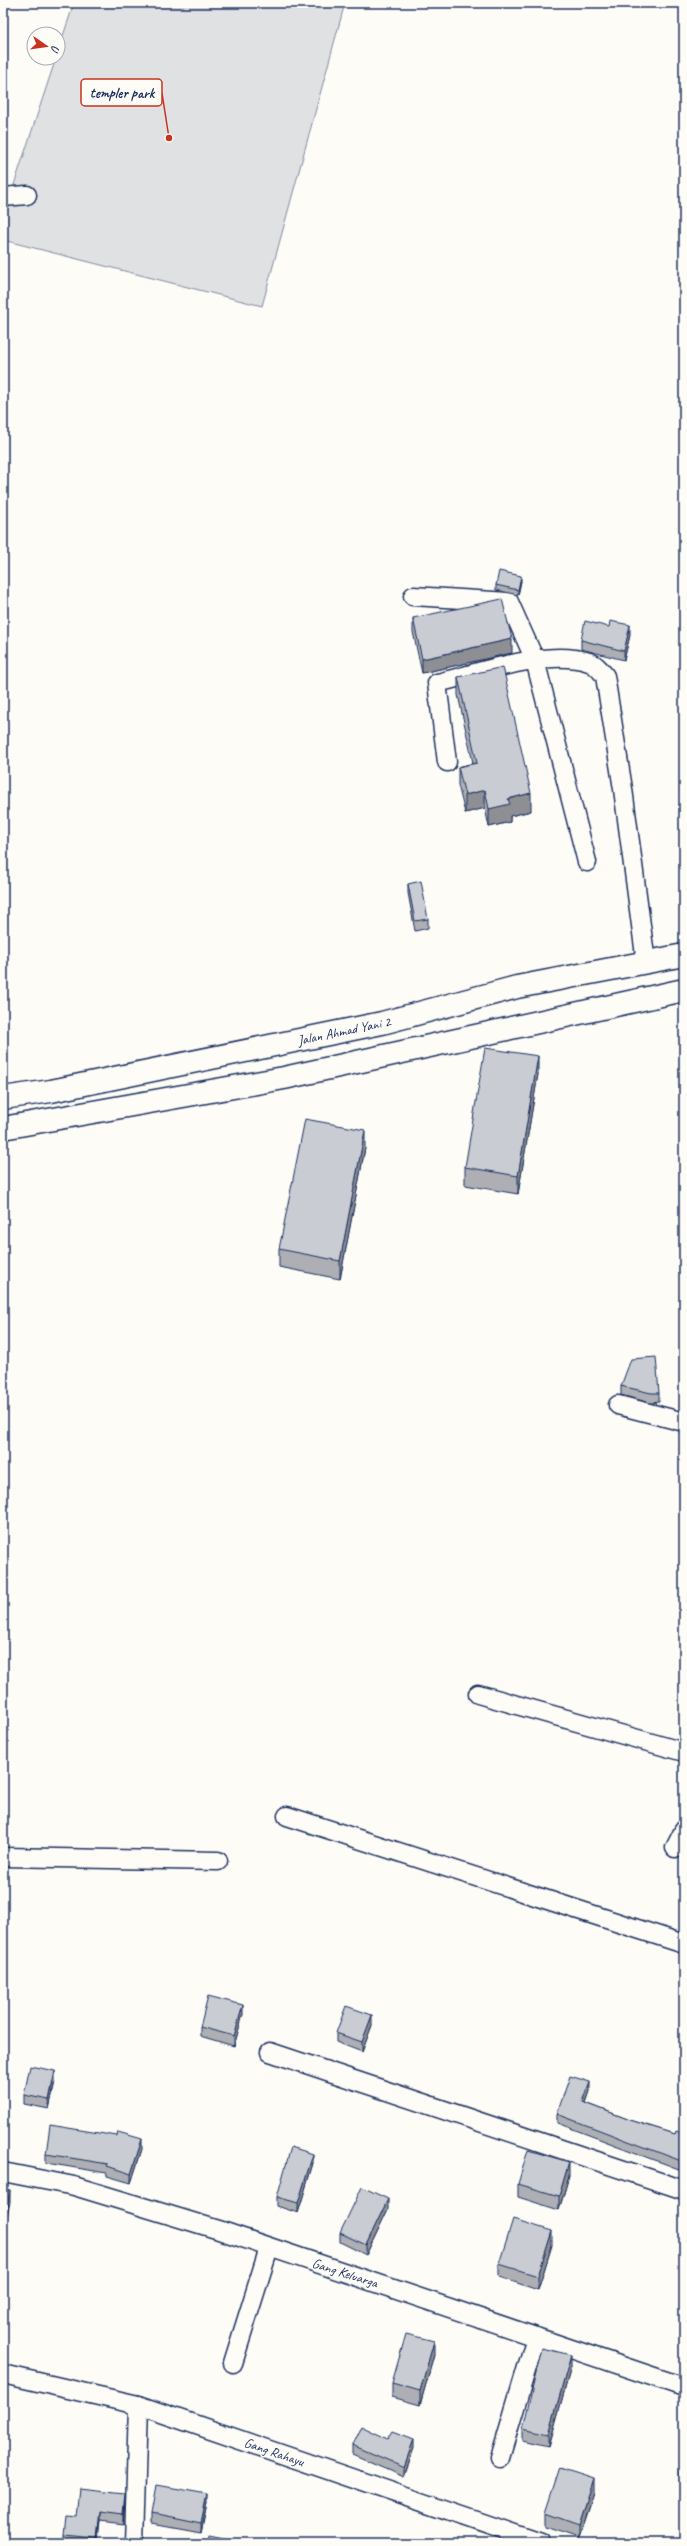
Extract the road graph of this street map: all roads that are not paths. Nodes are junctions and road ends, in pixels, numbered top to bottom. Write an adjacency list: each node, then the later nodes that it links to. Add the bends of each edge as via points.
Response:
1 (27, 195): 2 (street)
2 (3, 197)
3 (413, 596): 4 (street, via 509,602)
4 (535, 660): 5 (street, via 437,683); 6 (street); 8 (street, via 548,657 589,662 597,666 605,676)
5 (447, 762)
6 (587, 862)
7 (684, 955): 8 (highway, Jalan Ahmad Yani 2)
8 (646, 963): 10 (highway, Jalan Ahmad Yani 2, via 517,987 382,1024 51,1091)
9 (684, 990): 11 (highway, via 284,1078)
10 (3, 1098)
11 (3, 1128)
12 (618, 1405): 13 (street)
13 (684, 1422)
14 (478, 1694): 15 (street)
15 (684, 1752)
16 (287, 1816): 21 (street)
17 (684, 1830): 18 (street)
18 (675, 1848)
19 (3, 1857): 20 (street)
20 (218, 1861)
21 (684, 1944)
22 (270, 2052): 24 (street)
23 (3, 2172): 25 (street, Gang Keluarga, via 74,2186 219,2230)
24 (684, 2190)
25 (269, 2248): 26 (street, Gang Keluarga); 27 (street)
26 (536, 2336): 29 (street, Gang Keluarga); 31 (street)
27 (233, 2363)
28 (3, 2374): 30 (street, Gang Rahayu)
29 (684, 2386)
30 (138, 2405): 32 (street); 33 (street, Gang Rahayu)
31 (500, 2458)
32 (134, 2543)
33 (541, 2543)

